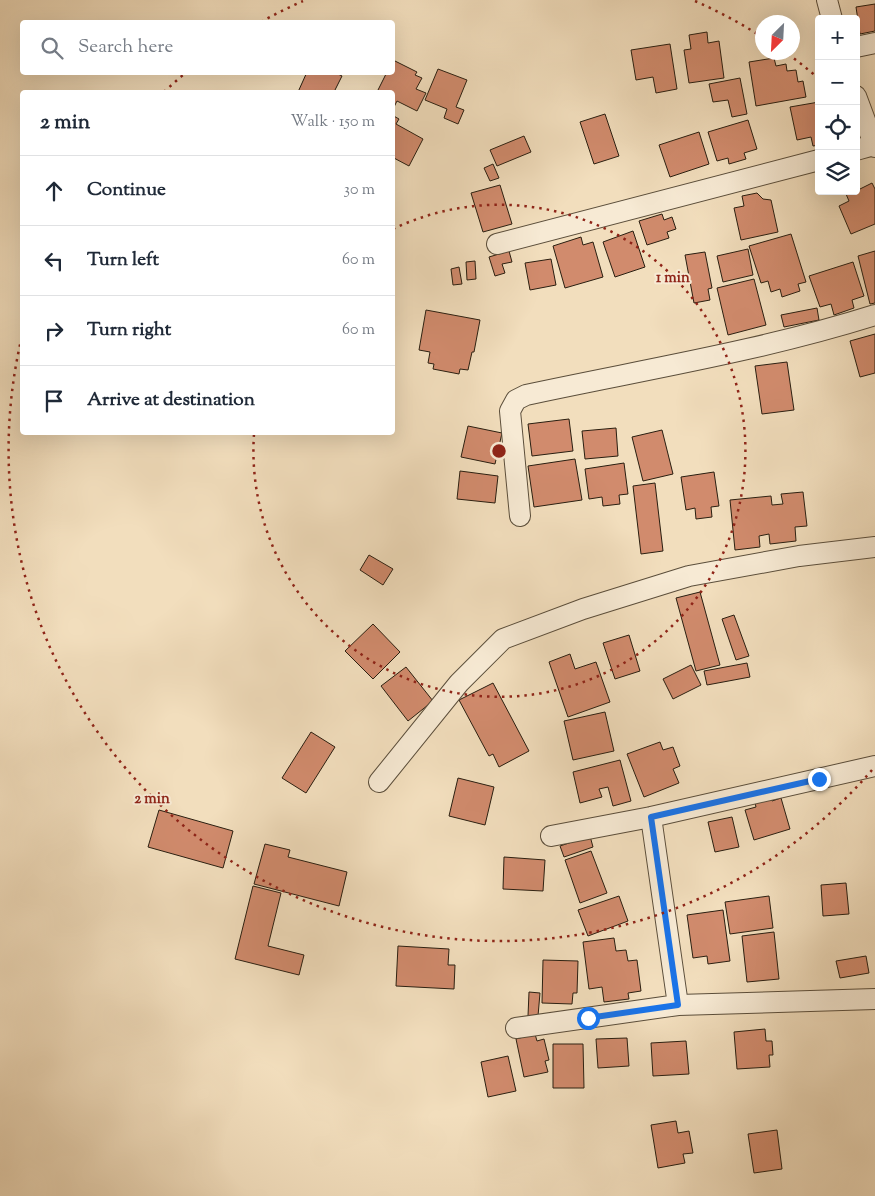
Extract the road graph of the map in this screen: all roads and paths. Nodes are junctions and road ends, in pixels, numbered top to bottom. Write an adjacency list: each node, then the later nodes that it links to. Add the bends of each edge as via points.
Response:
1 (828, 0): 2 (street)
2 (831, 15)
3 (875, 43): 4 (street)
4 (860, 46)
5 (858, 105): 6 (street)
6 (869, 147)
7 (815, 161): 8 (street)
8 (497, 244)
9 (875, 315): 10 (street, via 772,343 526,395 516,400 510,411)
10 (520, 516)
11 (875, 547): 13 (street, via 799,556 689,576 583,609 503,639 459,683)
12 (875, 766): 14 (street)
13 (378, 782)
14 (651, 817): 15 (street); 17 (street)
15 (551, 836)
16 (875, 999): 17 (street)
17 (678, 1005): 18 (street)
18 (516, 1028)

